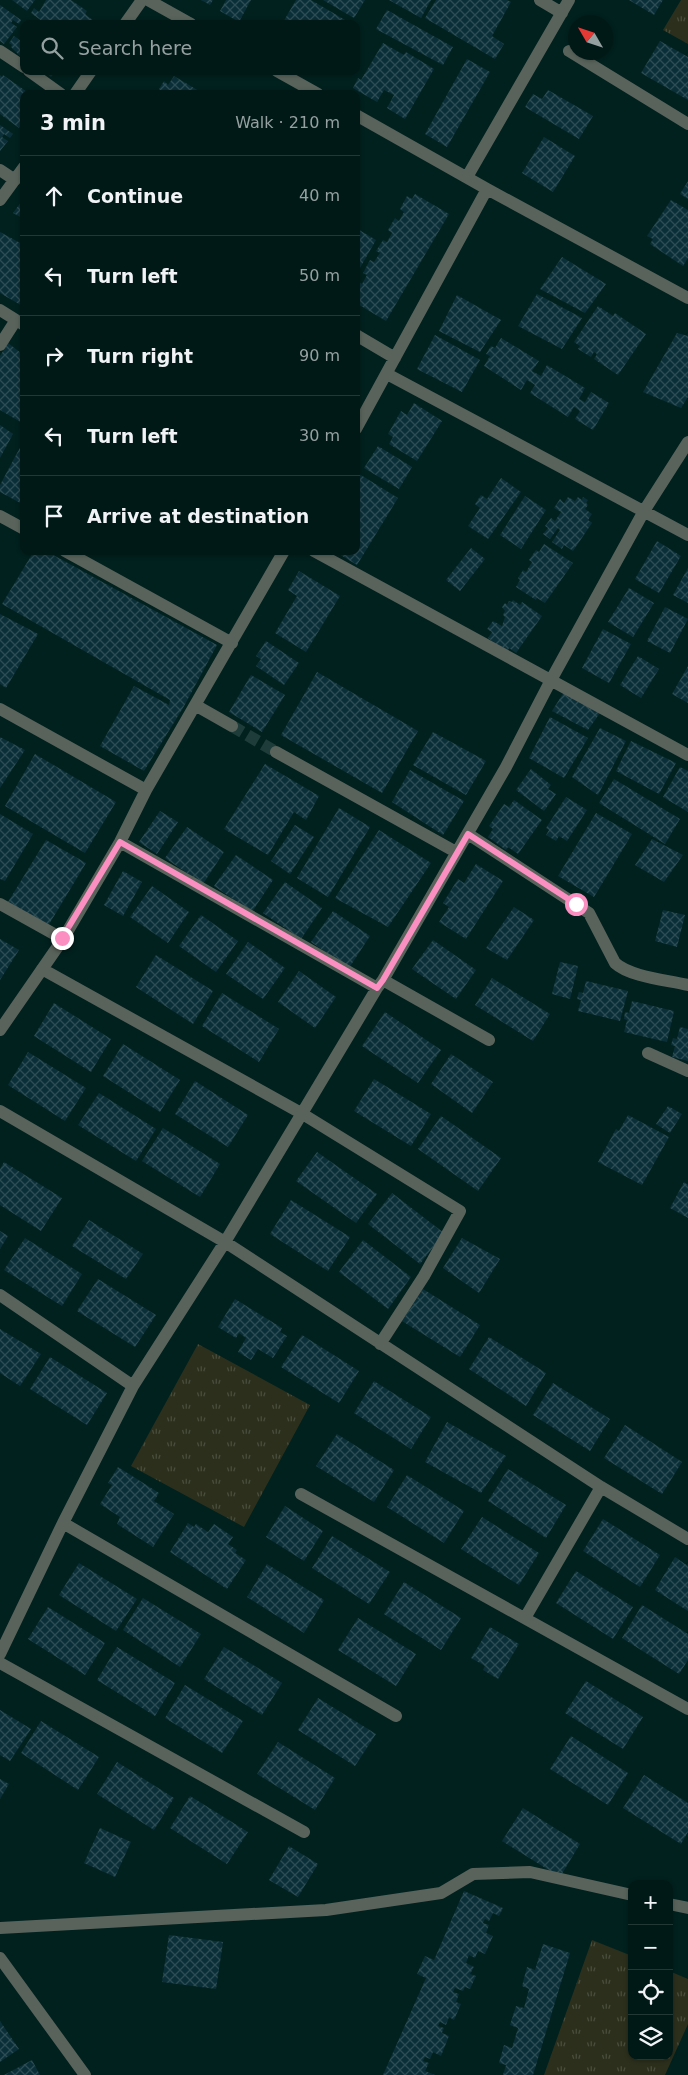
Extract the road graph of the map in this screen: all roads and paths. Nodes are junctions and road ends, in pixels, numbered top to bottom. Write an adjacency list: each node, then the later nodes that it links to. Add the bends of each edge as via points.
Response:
1 (142, 0): 6 (street)
2 (148, 0): 7 (street)
3 (540, 0): 5 (street)
4 (569, 0): 5 (street)
5 (562, 13): 21 (street)
6 (128, 20)
7 (184, 20)
8 (0, 51): 10 (street)
9 (584, 60): 18 (street)
10 (20, 64)
11 (35, 75): 14 (street)
12 (88, 75): 15 (street)
13 (285, 75): 16 (street)
14 (55, 90)
15 (79, 90)
16 (311, 90)
17 (360, 117): 21 (street)
18 (688, 124)
19 (0, 170): 22 (street)
20 (20, 173): 22 (street)
21 (467, 178): 23 (street)
22 (15, 180): 24 (street)
23 (487, 189): 25 (street); 30 (street)
24 (0, 200)
25 (688, 298)
26 (0, 310): 27 (street)
27 (20, 323): 29 (street)
28 (360, 337): 30 (street)
29 (0, 345)
30 (396, 358): 31 (street)
31 (387, 374): 32 (street); 34 (street)
32 (360, 421)
33 (688, 442): 34 (street)
34 (644, 511): 37 (street); 42 (street)
35 (0, 516): 36 (street)
36 (20, 527)
37 (688, 534)
38 (72, 555): 41 (street)
39 (282, 555): 41 (street)
40 (321, 555): 42 (street)
41 (232, 643): 43 (street)
42 (551, 680): 47 (street); 49 (street)
43 (194, 705): 45 (street); 48 (street)
44 (0, 709): 48 (street)
45 (232, 726)
46 (276, 752): 51 (street)
47 (688, 755)
48 (146, 790): 50 (street)
49 (468, 834): 51 (street); 56 (street, via 589,913 620,967)
50 (120, 842): 53 (street); 55 (street)
51 (456, 852): 55 (street)
52 (0, 904): 53 (street)
53 (62, 938): 54 (street)
54 (42, 969): 57 (street); 62 (street)
55 (380, 984): 58 (street); 62 (street)
56 (688, 985)
57 (0, 1030)
58 (490, 1040)
59 (648, 1053): 60 (street)
60 (688, 1071)
61 (0, 1111): 63 (street)
62 (301, 1113): 63 (street); 65 (street, via 460,1211 424,1276)
63 (225, 1242): 65 (street); 66 (street)
64 (0, 1295): 66 (street)
65 (380, 1344): 67 (street)
66 (133, 1386): 69 (street)
67 (601, 1487): 70 (street); 73 (street)
68 (301, 1494): 73 (street)
69 (63, 1523): 74 (street); 77 (street)
70 (669, 1528): 71 (street); 72 (street)
71 (688, 1531)
72 (688, 1540)
73 (525, 1618): 76 (street)
74 (0, 1654)
75 (0, 1663): 78 (street)
76 (688, 1709)
77 (396, 1716)
78 (304, 1832)
79 (628, 1894): 82 (street, via 530,1872 473,1874 440,1894 326,1910)
80 (673, 1905): 81 (street)
81 (688, 1908)
82 (0, 1928)
83 (0, 1958): 84 (street)
84 (85, 2075)

